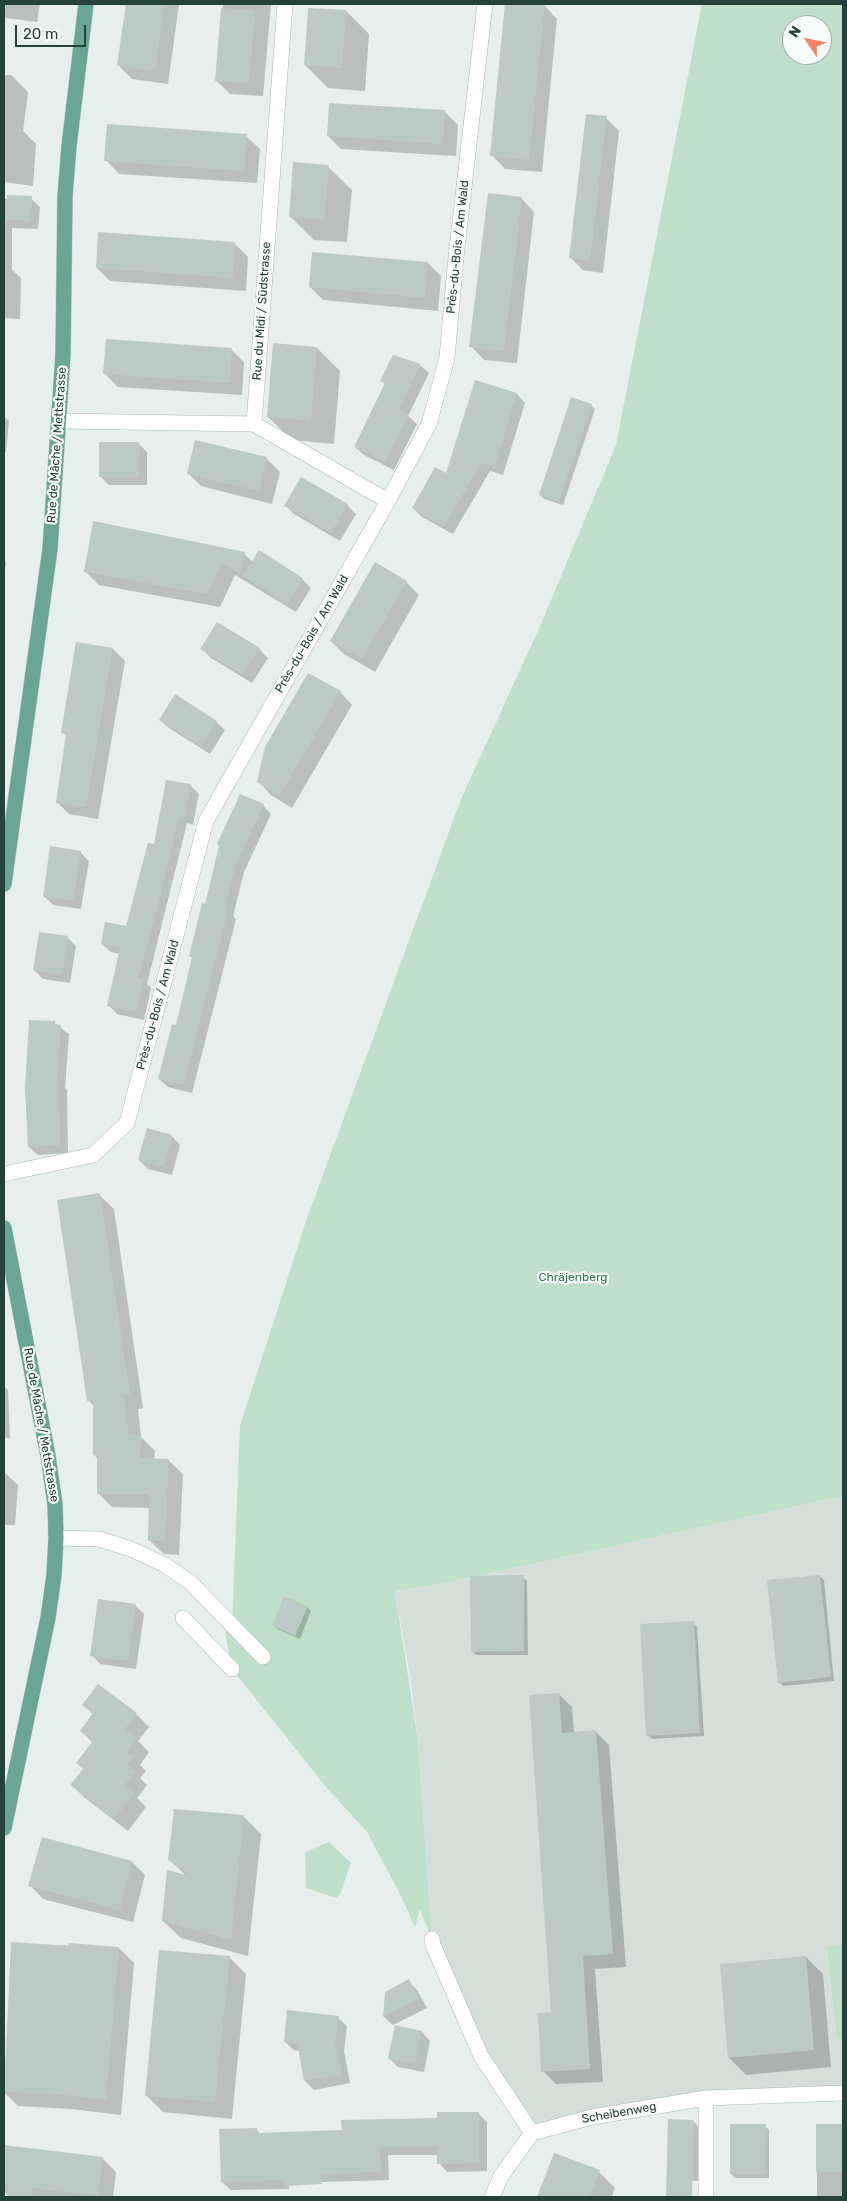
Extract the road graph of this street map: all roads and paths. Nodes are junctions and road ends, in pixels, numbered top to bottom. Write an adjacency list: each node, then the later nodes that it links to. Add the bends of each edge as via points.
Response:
1 (86, 4): 4 (main road, Rue de Mâche / Mettstrasse, via 65,196)
2 (285, 4): 5 (street, Rue du Midi / Südstrasse)
3 (485, 4): 6 (street, Près-du-Bois / Am Wald, via 457,247 448,358 429,424)
4 (59, 421): 5 (street); 7 (main road, Rue de Mâche / Mettstrasse, via 50,549)
5 (254, 424): 6 (street)
6 (388, 501): 8 (street, Près-du-Bois / Am Wald, via 206,821 127,1123 93,1155)
7 (4, 884)
8 (4, 1174)
9 (4, 1228): 10 (main road, Rue de Mâche / Mettstrasse, via 48,1456)
10 (56, 1538): 12 (street, via 100,1539 165,1565 190,1582); 14 (main road, Rue de Mâche / Mettstrasse, via 48,1618)
11 (183, 1618): 13 (street)
12 (263, 1657)
13 (232, 1669)
14 (4, 1828)
15 (432, 1939): 18 (street, via 480,2056)
16 (843, 2093): 17 (street, Scheibenweg)
17 (706, 2098): 18 (street, Scheibenweg, via 592,2117); 20 (street)
18 (532, 2133): 19 (street, via 501,2176)
19 (492, 2197)
20 (706, 2197)

